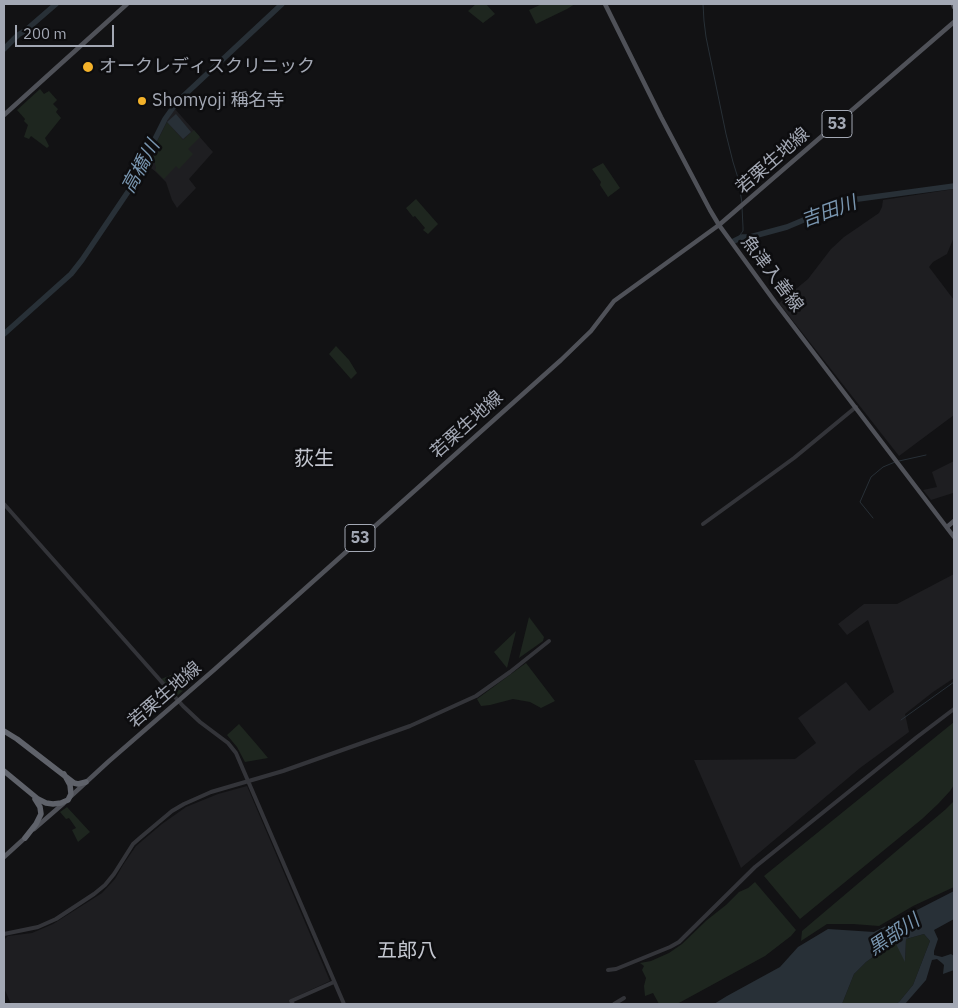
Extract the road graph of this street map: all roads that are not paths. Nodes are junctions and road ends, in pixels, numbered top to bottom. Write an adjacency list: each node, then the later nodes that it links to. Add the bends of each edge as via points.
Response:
1 (127, 4): 4 (main road)
2 (605, 4): 5 (main road, 魚津入善線)
3 (954, 22): 5 (main road, 若栗生地線 / 53)
4 (4, 116)
5 (719, 225): 6 (main road, 魚津入善線); 13 (main road, 若栗生地線 / 53, via 614,301 561,360)
6 (856, 407): 9 (street, via 794,458); 10 (main road, 魚津入善線)
7 (4, 504): 13 (street)
8 (954, 521): 10 (main road)
9 (703, 524)
10 (947, 527): 11 (main road, 魚津入善線)
11 (954, 537)
12 (549, 641): 19 (street, via 476,696 410,726)
13 (179, 701): 18 (main road, 若栗生地線 / 53); 19 (street, via 228,743)
14 (954, 709): 25 (street, via 755,867 679,942)
15 (4, 731): 17 (highway)
16 (4, 771): 20 (highway)
17 (64, 774): 18 (highway, via 76,784); 21 (highway, via 71,788)
18 (86, 782): 21 (main road, 若栗生地線 / 53)
19 (249, 782): 24 (street, via 211,792 172,811 133,844 114,874 94,894 38,927); 26 (street)
20 (30, 793): 21 (highway, via 49,803); 22 (highway, via 41,814)
21 (68, 800): 22 (main road, 若栗生地線 / 53)
22 (25, 838): 23 (main road, 若栗生地線 / 53)
23 (4, 857)
24 (4, 934)
25 (608, 970)
26 (334, 982): 28 (street, via 291,1001); 29 (street)
27 (624, 998): 30 (street)
28 (293, 1004)
29 (344, 1004)
30 (614, 1004)

